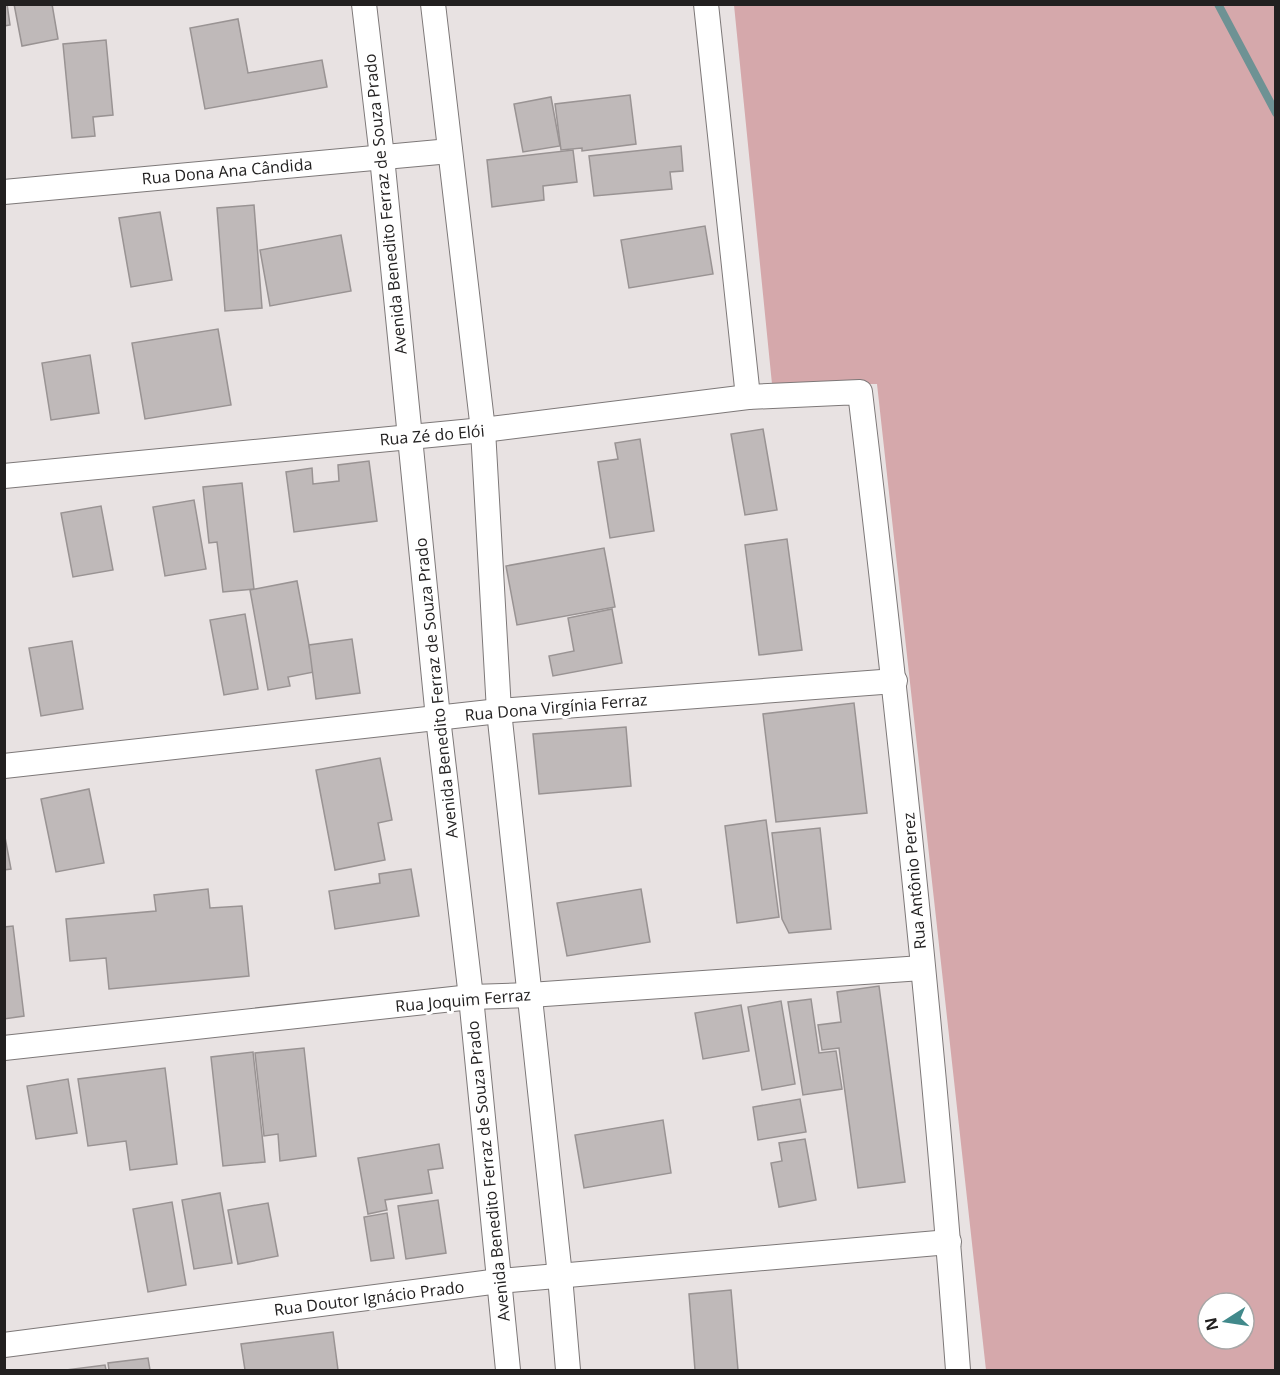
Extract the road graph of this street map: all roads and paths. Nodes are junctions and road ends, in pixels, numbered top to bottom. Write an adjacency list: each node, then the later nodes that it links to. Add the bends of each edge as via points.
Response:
1 (364, 4): 5 (street, Avenida Benedito Ferraz de Souza Prado)
2 (433, 4): 4 (street)
3 (706, 4): 8 (street)
4 (450, 151): 5 (street, Rua Dona Ana Cândida); 9 (street)
5 (382, 157): 6 (street, Rua Dona Ana Cândida); 10 (street, Avenida Benedito Ferraz de Souza Prado)
6 (4, 192)
7 (860, 392): 8 (street, Rua Zé do Elói); 12 (street, Rua Antônio Perez)
8 (748, 397): 9 (street, Rua Zé do Elói)
9 (483, 430): 10 (street, Rua Zé do Elói); 13 (street)
10 (409, 437): 11 (street, Rua Zé do Elói); 14 (street, Avenida Benedito Ferraz de Souza Prado)
11 (4, 476)
12 (895, 681): 13 (street, Rua Dona Virgínia Ferraz); 16 (street, Rua Antônio Perez)
13 (499, 711): 14 (street, Rua Dona Virgínia Ferraz); 17 (street)
14 (438, 718): 15 (street, Rua Dona Virgínia Ferraz); 18 (street, Avenida Benedito Ferraz de Souza Prado)
15 (4, 766)
16 (922, 968): 17 (street, Rua Joquim Ferraz); 20 (street, Rua Antônio Perez)
17 (530, 995): 18 (street, Rua Joquim Ferraz); 21 (street)
18 (471, 997): 19 (street, Rua Joquim Ferraz); 22 (street, Avenida Benedito Ferraz de Souza Prado)
19 (4, 1048)
20 (949, 1242): 21 (street, Rua Doutor Ignácio Prado); 26 (street, Rua Antônio Perez)
21 (560, 1276): 22 (street, Rua Doutor Ignácio Prado); 25 (street)
22 (499, 1281): 23 (street, Rua Doutor Ignácio Prado); 24 (street, Avenida Benedito Ferraz de Souza Prado)
23 (4, 1345)
24 (508, 1371)
25 (568, 1371)
26 (958, 1371)

